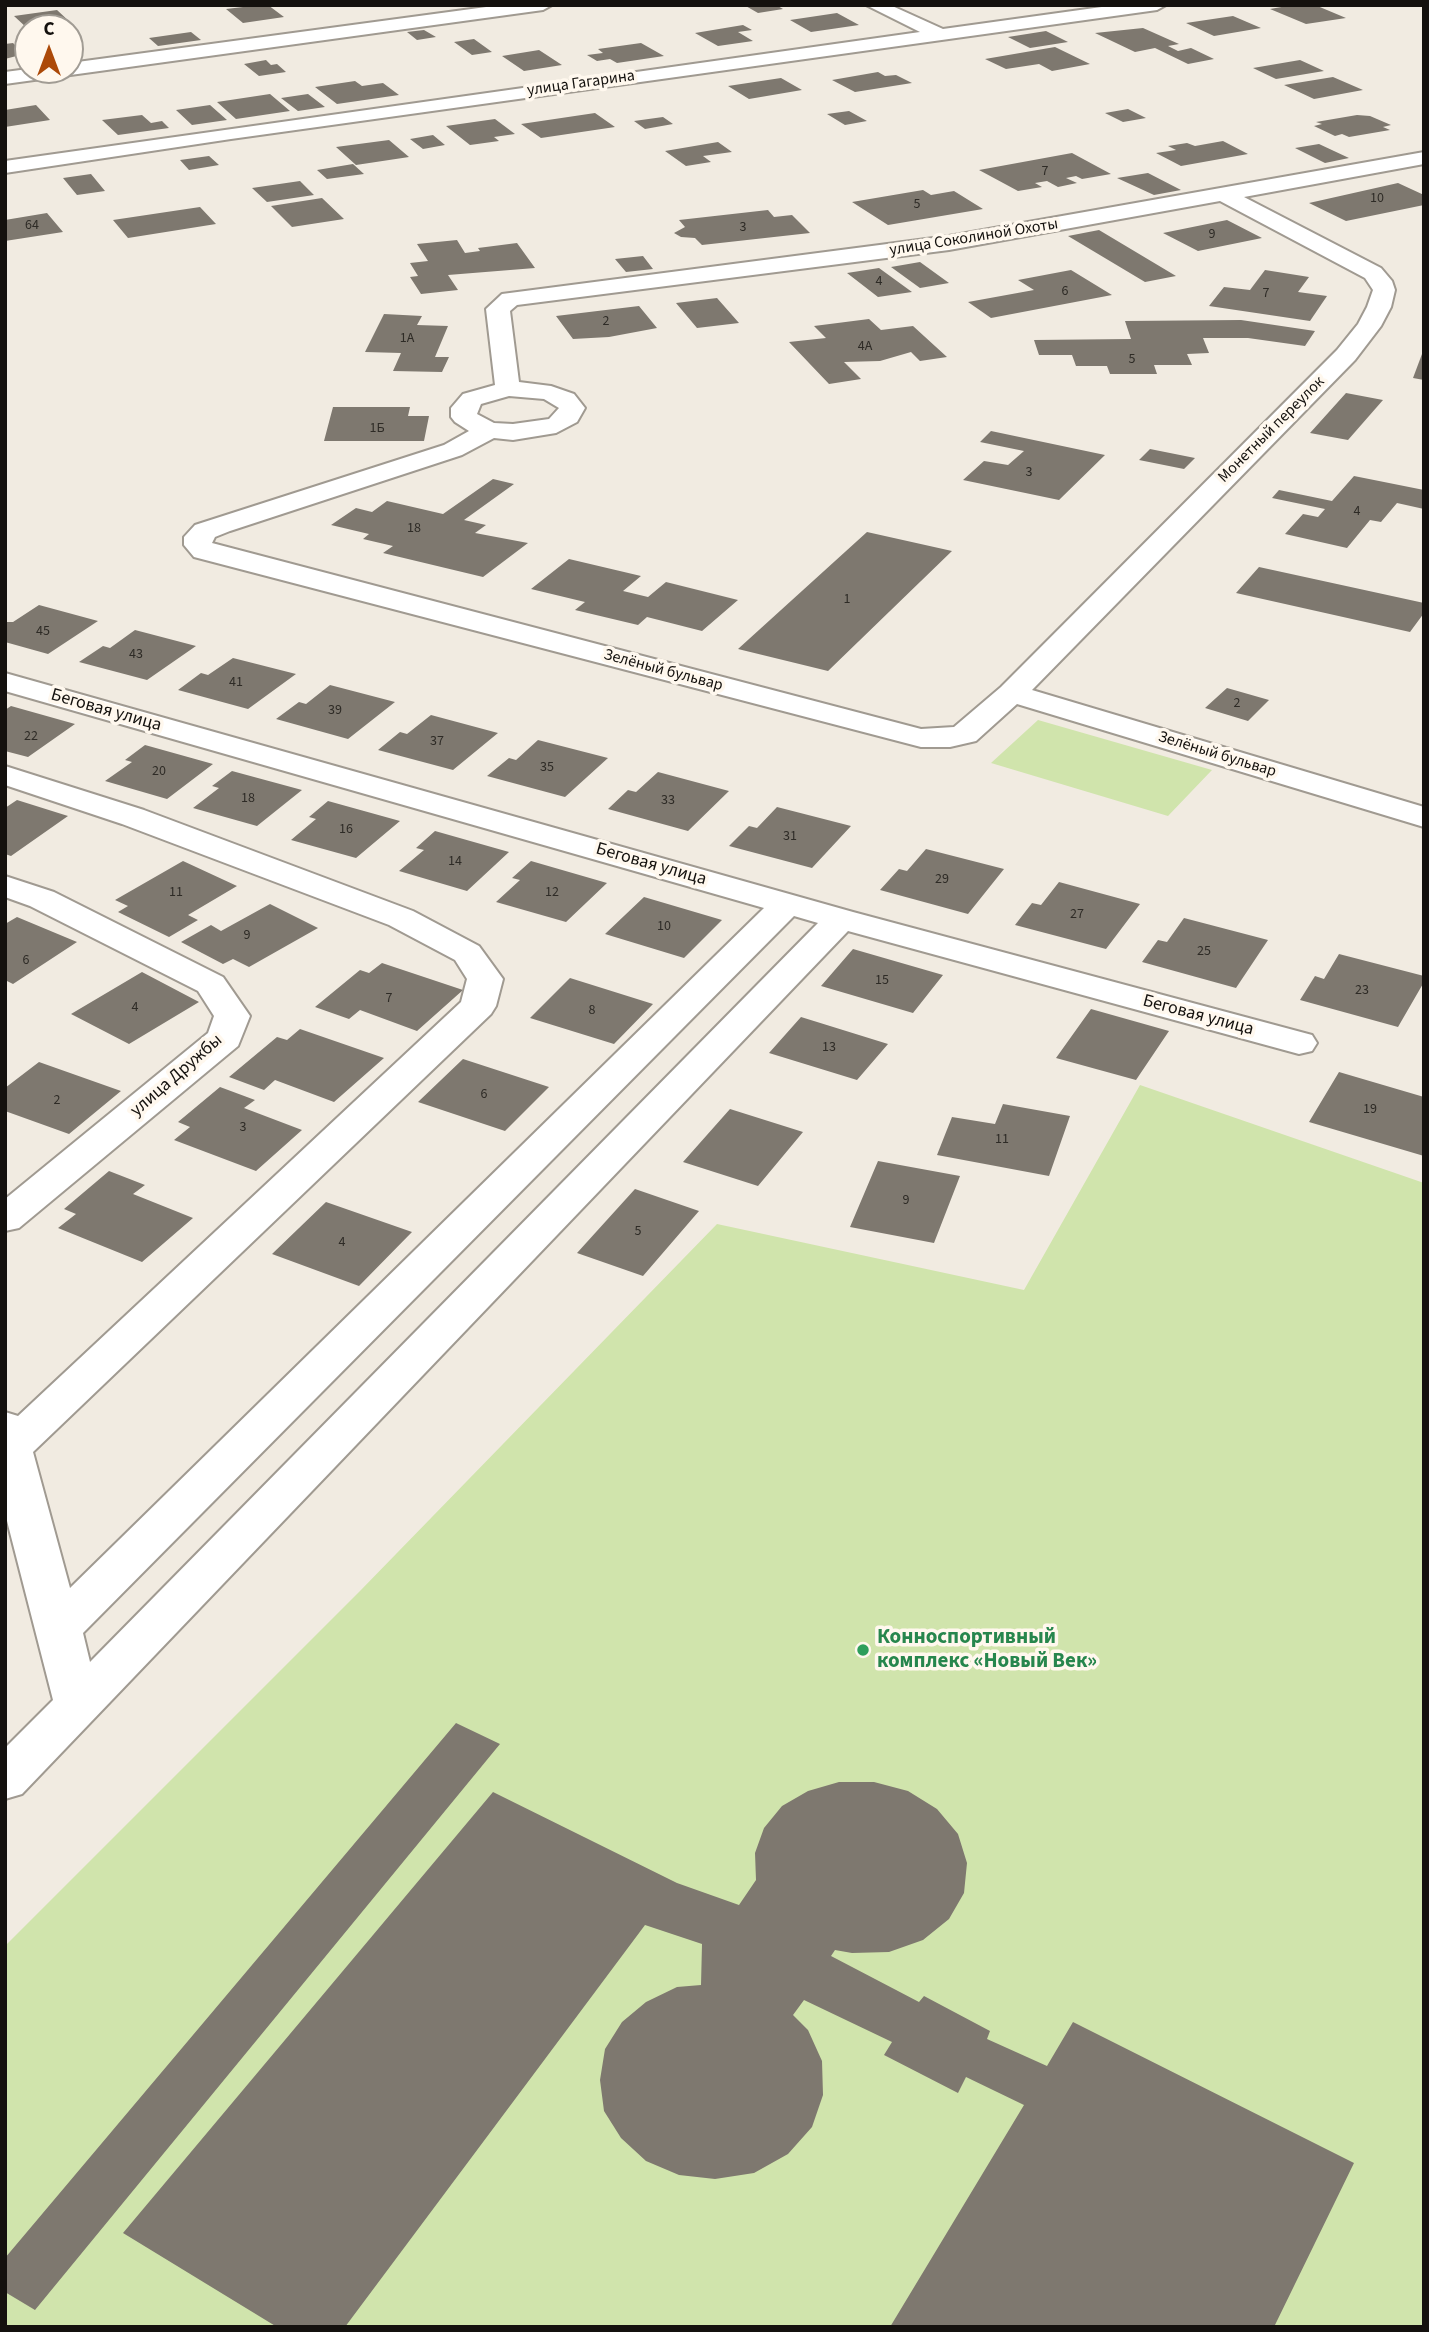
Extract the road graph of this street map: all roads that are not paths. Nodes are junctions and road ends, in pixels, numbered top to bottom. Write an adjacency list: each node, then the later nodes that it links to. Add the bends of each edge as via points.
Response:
1 (542, 5): 5 (street)
2 (875, 5): 4 (street)
3 (1157, 5): 4 (street, улица Гагарина)
4 (939, 34): 7 (street, улица Гагарина)
5 (84, 67)
6 (1424, 158): 8 (street, улица Соколиной Охоты)
7 (5, 167)
8 (1225, 195): 9 (street, улица Соколиной Охоты, via 872,255 510,299 498,309); 12 (street, Монетный переулок, via 1373,273 1384,290 1379,307 1346,355)
9 (508, 389): 10 (street, via 488,393 464,408 464,417); 10 (street, via 551,393 572,408 556,425 513,432)
10 (490, 430): 12 (street, Зелёный бульвар, via 453,450 220,525 198,537 198,545 218,555 921,738 965,734)
11 (5, 682): 16 (street, Беговая улица)
12 (1012, 693): 14 (street, Зелёный бульвар)
13 (5, 775): 20 (street, via 133,817 401,918 467,953 485,979 478,1006)
14 (1424, 817)
15 (5, 886): 19 (street, улица Дружбы, via 42,899 211,984 232,1016 225,1038)
16 (787, 904): 17 (street, Беговая улица); 21 (street)
17 (841, 919): 18 (street, Беговая улица); 22 (street)
18 (1298, 1043)
19 (5, 1219)
20 (8, 1438): 21 (street)
21 (58, 1629): 22 (street)
22 (78, 1705): 23 (street)
23 (5, 1780)

